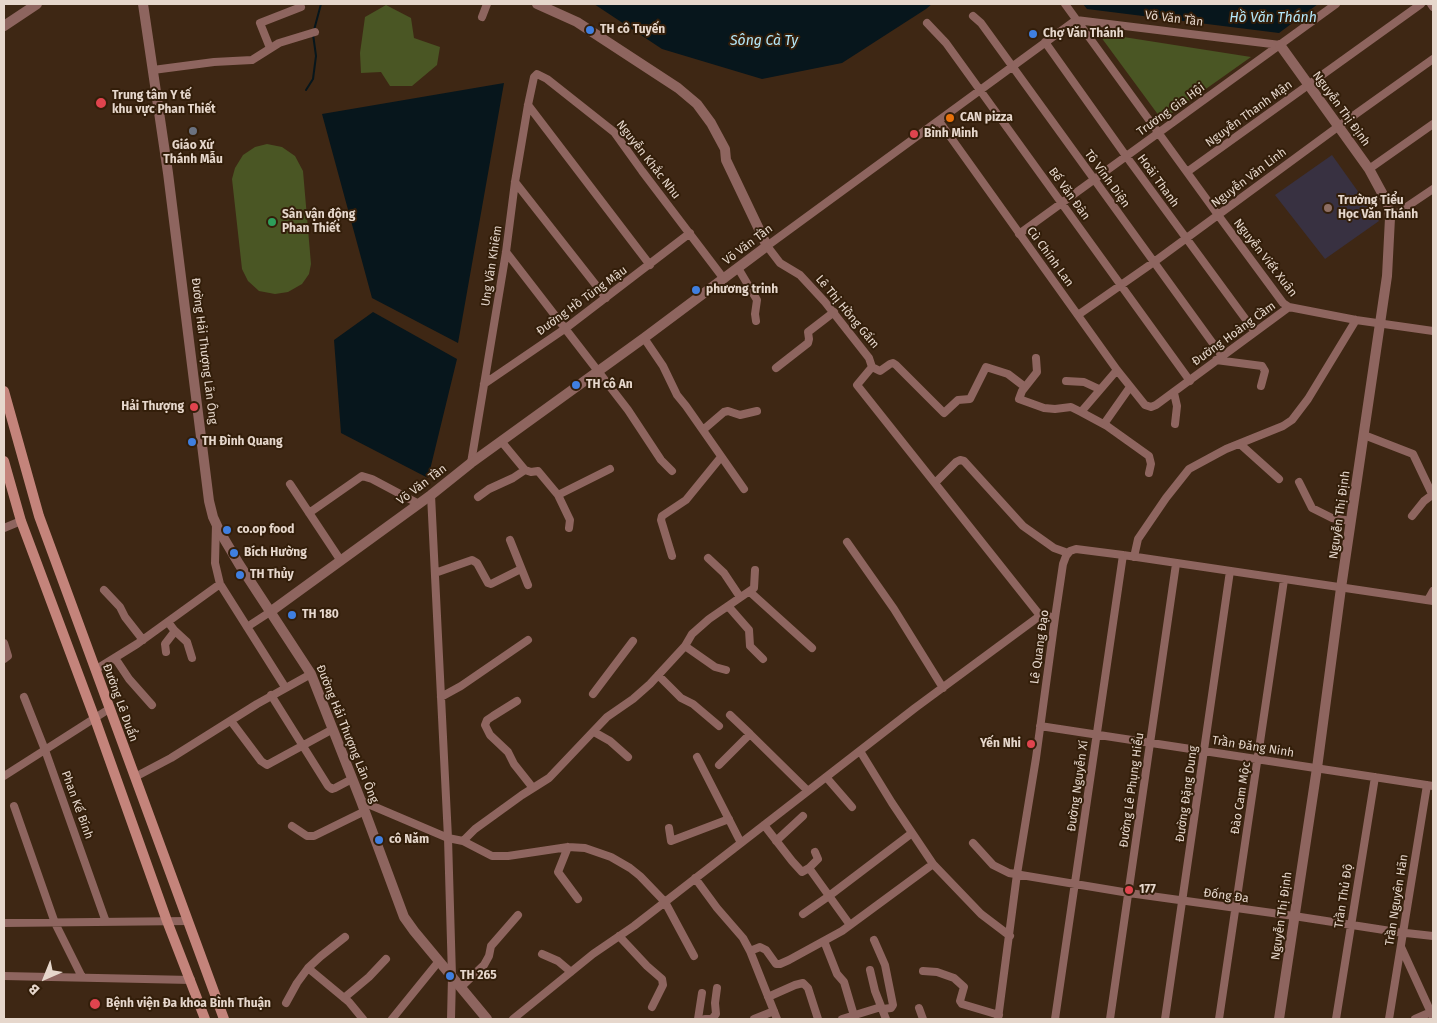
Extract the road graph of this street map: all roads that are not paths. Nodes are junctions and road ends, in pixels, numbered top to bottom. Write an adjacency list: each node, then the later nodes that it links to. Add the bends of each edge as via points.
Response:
1 (36, 4): 15 (street)
2 (142, 4): 22 (street, Đường Hải Thượng Lãn Ông)
3 (487, 4): 11 (street)
4 (537, 4): 43 (street, Lê Thị Hồng Gấm, via 577,22 697,104 722,143 726,160)
5 (1065, 4): 13 (street, Nguyễn Viết Xuân)
6 (1336, 4): 18 (street, Trương Gia Hội)
7 (1421, 4): 24 (street, Nguyễn Thanh Mận)
8 (1431, 4): 9 (street)
9 (1433, 7)
10 (301, 8): 19 (street, via 260,23)
11 (482, 16)
12 (973, 16): 21 (street, Tô Vĩnh Diện)
13 (1076, 20): 17 (street, Võ Văn Tần); 18 (street, Võ Văn Tần); 30 (street, Nguyễn Viết Xuân)
14 (928, 23): 25 (street, Bế Văn Đàn)
15 (4, 26)
16 (315, 32): 19 (street)
17 (1046, 42): 21 (street, Võ Văn Tần); 31 (street, Hoài Thanh)
18 (1280, 45): 24 (street, Nguyễn Thị Định); 30 (street, Trương Gia Hội)
19 (270, 48): 22 (street, via 252,60)
20 (1433, 59): 29 (street, Nguyễn Văn Linh)
21 (1012, 67): 25 (street, Võ Văn Tần); 34 (street, Tô Vĩnh Diện)
22 (153, 70): 107 (street, Đường Hải Thượng Lãn Ông, via 210,501)
23 (536, 74): 26 (street, Ung Văn Khiêm); 40 (street, Nguyễn Khắc Nhu, via 547,79 614,132)
24 (1308, 84): 29 (street, Nguyễn Thị Định); 33 (street, Nguyễn Thanh Mận)
25 (980, 90): 27 (street, Võ Văn Tần); 37 (street, Bế Văn Đàn)
26 (528, 105): 35 (street, Ung Văn Khiêm); 46 (street)
27 (938, 121): 41 (street, Cù Chính Lan); 43 (street, Võ Văn Tần)
28 (1433, 124): 32 (street)
29 (1339, 126): 32 (street, Nguyễn Thị Định); 38 (street, Nguyễn Văn Linh)
30 (1159, 132): 31 (street, Trương Gia Hội); 33 (street, Nguyễn Viết Xuân)
31 (1126, 156): 34 (street, Trương Gia Hội); 42 (street, Hoài Thanh)
32 (1370, 170): 39 (street, Nguyễn Thị Định, via 1388,204)
33 (1187, 172): 38 (street, Nguyễn Viết Xuân)
34 (1094, 179): 37 (street, Trương Gia Hội); 45 (street, Tô Vĩnh Diện)
35 (515, 182): 44 (street, Ung Văn Khiêm); 50 (street)
36 (1433, 189): 39 (street)
37 (1061, 202): 41 (street, Trương Gia Hội); 49 (street, Bế Văn Đàn)
38 (1218, 216): 42 (street, Nguyễn Văn Linh); 51 (street, Nguyễn Viết Xuân)
39 (1390, 218): 56 (street, Nguyễn Thị Định)
40 (690, 233): 46 (street, Đường Hồ Tùng Mậu); 48 (street, Nguyễn Khắc Nhu)
41 (1019, 234): 53 (street, Cù Chính Lan)
42 (1186, 239): 45 (street, Nguyễn Văn Linh); 59 (street, Hoài Thanh)
43 (767, 246): 47 (street, Võ Văn Tần); 52 (street, Lê Thị Hồng Gấm, via 780,263 800,275)
44 (506, 252): 57 (street); 69 (street, Ung Văn Khiêm)
45 (1154, 262): 49 (street, Nguyễn Văn Linh); 62 (street, Tô Vĩnh Diện)
46 (650, 265): 50 (street, Đường Hồ Tùng Mậu)
47 (738, 268): 48 (street, Võ Văn Tần); 55 (street, via 757,300)
48 (724, 279): 60 (street, Võ Văn Tần)
49 (1121, 286): 53 (street, Nguyễn Văn Linh); 68 (street, Bế Văn Đàn)
50 (606, 298): 57 (street, Đường Hồ Tùng Mậu)
51 (1289, 307): 54 (street, Đường Hoàng Cầm); 59 (street, Đường Hoàng Cầm)
52 (834, 312): 63 (street, Lê Thị Hồng Gấm, via 869,358); 64 (street, via 808,332 808,343)
53 (1078, 315): 65 (street, Cù Chính Lan)
54 (1356, 320): 56 (street, Đường Hoàng Cầm); 84 (street, via 1292,420)
55 (756, 321)
56 (1379, 323): 58 (street, Đường Hoàng Cầm); 82 (street, Nguyễn Thị Định)
57 (566, 328): 66 (street); 69 (street, Đường Hồ Tùng Mậu)
58 (1433, 331)
59 (1255, 332): 62 (street, Đường Hoàng Cầm)
60 (644, 338): 66 (street, Võ Văn Tần); 81 (street, via 677,395)
61 (1036, 358): 71 (street, via 1037,372)
62 (1219, 358): 68 (street, Đường Hoàng Cầm); 70 (street, via 1262,366)
63 (872, 367): 71 (street, via 880,370 893,363 944,413 958,400 970,399 986,367 1008,374); 94 (street, Lê Thị Hồng Gấm, via 857,385)
64 (776, 368)
65 (1117, 370): 72 (street, Cù Chính Lan); 73 (street)
66 (598, 372): 83 (street, Võ Văn Tần); 90 (street)
67 (1066, 381): 73 (street, via 1084,382)
68 (1190, 381): 75 (street, Đường Hoàng Cầm)
69 (484, 384): 87 (street, Ung Văn Khiêm)
70 (1261, 386)
71 (1025, 387): 78 (street, via 1019,395 1024,402 1050,409 1071,407)
72 (1130, 387): 76 (street, Cù Chính Lan); 79 (street)
73 (1099, 389): 78 (street)
74 (4, 391): 103 (main road, Đường Lê Duẩn)
75 (1174, 393): 76 (street, Đường Hoàng Cầm, via 1156,405); 80 (street, via 1177,406)
76 (1145, 405)
77 (757, 411): 81 (street, via 740,415 724,412)
78 (1081, 412): 79 (street)
79 (1104, 424): 91 (street, via 1149,456)
80 (1175, 424)
81 (703, 430): 85 (street)
82 (1364, 435): 99 (street, via 1413,454); 106 (street, Nguyễn Thị Định)
83 (501, 441): 87 (street, Võ Văn Tần); 89 (street)
84 (1240, 444): 92 (street); 115 (street, via 1189,469 1138,539)
85 (721, 457): 96 (street); 114 (street, via 686,500 662,516)
86 (4, 461): 105 (main road)
87 (471, 463): 97 (street, Võ Văn Tần)
88 (610, 469): 98 (street)
89 (525, 470): 98 (street, via 538,471); 100 (street)
90 (672, 471)
91 (1149, 473)
92 (1279, 479)
93 (1299, 482): 106 (street, via 1312,508 1332,518)
94 (935, 483): 112 (street, via 956,462 964,461 1023,526 1048,545); 134 (street, Lê Thị Hồng Gấm)
95 (290, 484): 102 (street)
96 (744, 489)
97 (431, 495): 101 (street, Võ Văn Tần); 122 (street)
98 (558, 495): 109 (street, via 570,520)
99 (1433, 496): 104 (street)
100 (478, 497)
101 (419, 504): 102 (street, via 362,476); 117 (street, Võ Văn Tần)
102 (309, 513): 117 (street)
103 (39, 516): 105 (main road); 150 (main road, Đường Lê Duẩn)
104 (1412, 516)
105 (21, 521): 108 (street); 164 (main road)
106 (1351, 521): 126 (street, Nguyễn Thị Định)
107 (216, 523): 124 (street, via 215,563); 133 (street, Đường Hải Thượng Lãn Ông)
108 (4, 528)
109 (569, 528)
110 (510, 540): 119 (street)
111 (847, 542): 155 (street)
112 (1068, 553): 113 (street, via 1076,549); 135 (street, Lê Quang Đạo, via 1063,564)
113 (1123, 555): 115 (street); 171 (street, Đường Nguyễn Xí)
114 (672, 556)
115 (1134, 557): 118 (street)
116 (708, 558): 130 (street, via 728,578)
117 (341, 561): 133 (street, Võ Văn Tần)
118 (1176, 564): 121 (street); 172 (street, Đường Lê Phụng Hiểu)
119 (521, 569): 122 (street, via 491,584 472,560); 125 (street)
120 (755, 570): 129 (street, via 754,588)
121 (1230, 571): 123 (street); 176 (street, Đường Đặng Dung)
122 (435, 573): 159 (street)
123 (1284, 580): 126 (street); 179 (street, Đào Cam Mộc)
124 (220, 584): 136 (street); 137 (street)
125 (528, 585)
126 (1341, 588): 131 (street); 181 (street, Nguyễn Thị Định)
127 (104, 590): 139 (street)
128 (1433, 591): 131 (street)
129 (750, 592): 130 (street); 144 (street)
130 (740, 597): 132 (street)
131 (1431, 601)
132 (728, 606): 143 (street, via 691,635); 149 (street, via 749,630 750,646)
133 (270, 612): 137 (street); 152 (street, Đường Hải Thượng Lãn Ông)
134 (1041, 615): 135 (street); 155 (street)
135 (1055, 618): 167 (street, Lê Quang Đạo)
136 (168, 622): 138 (street); 139 (street)
137 (247, 628): 154 (street)
138 (175, 631): 145 (street, via 165,644); 147 (street, via 187,642)
139 (143, 640): 146 (street)
140 (528, 640): 159 (street)
141 (633, 641): 156 (street)
142 (4, 643): 148 (street, via 8,656)
143 (685, 646): 151 (street, via 715,667); 153 (street)
144 (812, 648)
145 (166, 652)
146 (115, 658): 150 (street); 161 (street)
147 (192, 658)
148 (4, 659)
149 (763, 659)
150 (95, 670): 162 (main road, Đường Lê Duẩn)
151 (726, 670)
152 (311, 674): 154 (street); 168 (street, Đường Hải Thượng Lãn Ông)
153 (658, 675): 166 (street, via 681,698); 169 (street, via 607,717)
154 (285, 687): 157 (street)
155 (943, 688): 175 (street)
156 (593, 694)
157 (271, 695): 165 (street); 173 (street)
158 (24, 697): 174 (street, Phan Kế Bính)
159 (441, 697): 199 (street)
160 (517, 701): 188 (street, via 487,720 486,725 490,735 508,752)
161 (152, 705)
162 (109, 710): 164 (street); 185 (main road, Đường Lê Duẩn)
163 (730, 715): 170 (street)
164 (95, 718): 174 (street); 220 (main road)
165 (231, 721): 173 (street, via 267,764); 185 (street)
166 (719, 726)
167 (1040, 726): 171 (street, Trần Đăng Ninh); 208 (street, Lê Quang Đạo)
168 (333, 729): 173 (street); 186 (street, Đường Hải Thượng Lãn Ông)
169 (594, 732): 178 (street, via 610,741); 188 (street, via 549,778)
170 (750, 734): 180 (street); 189 (street)
171 (1096, 735): 172 (street, Trần Đăng Ninh); 210 (street, Đường Nguyễn Xí)
172 (1150, 743): 176 (street, Trần Đăng Ninh); 211 (street, Đường Lê Phụng Hiểu)
173 (303, 745): 186 (street, via 330,788)
174 (45, 750): 182 (street); 222 (street, Phan Kế Bính)
175 (860, 751): 183 (street); 198 (street)
176 (1204, 751): 179 (street, Trần Đăng Ninh); 214 (street, Đường Đặng Dung)
177 (697, 757): 194 (street)
178 (628, 758)
179 (1258, 760): 181 (street, Trần Đăng Ninh); 216 (street, Đào Cam Mộc)
180 (719, 764)
181 (1318, 768): 184 (street, Trần Đăng Ninh); 219 (street, Nguyễn Thị Định)
182 (4, 776)
183 (826, 777): 189 (street); 192 (street)
184 (1374, 777): 187 (street, Trần Đăng Ninh); 225 (street, Trần Thủ Độ)
185 (135, 778): 221 (main road, Đường Lê Duẩn)
186 (352, 779): 191 (street, Đường Hải Thượng Lãn Ông)
187 (1430, 786): 227 (street, Trần Nguyên Hãn)
188 (533, 788): 200 (street)
189 (808, 791): 195 (street)
190 (14, 806): 224 (street)
191 (363, 806): 196 (street, via 314,836 306,836); 199 (street); 239 (street, Đường Hải Thượng Lãn Ông, via 404,917)
192 (852, 806)
193 (802, 816): 201 (street)
194 (729, 819): 197 (street, via 671,841); 202 (street)
195 (764, 825): 201 (street); 202 (street)
196 (292, 826)
197 (669, 828)
198 (912, 833): 206 (street); 212 (street)
199 (448, 838): 200 (street); 245 (street)
200 (463, 841): 204 (street, via 497,856)
201 (776, 841): 207 (street, via 802,872)
202 (741, 843): 209 (street)
203 (973, 843): 208 (street, Đống Đa, via 993,865)
204 (568, 848): 213 (street, via 558,872); 215 (street, via 585,848 616,859 640,876)
205 (815, 852): 207 (street, via 818,859)
206 (933, 864): 226 (street); 229 (street, via 981,914)
207 (809, 868): 212 (street)
208 (1017, 874): 210 (street, Đống Đa); 229 (street, Lê Quang Đạo)
209 (695, 878): 215 (street); 235 (street)
210 (1075, 884): 211 (street, Đống Đa); 276 (street, Đường Nguyễn Xí)
211 (1129, 893): 214 (street, Đống Đa); 277 (street, Đường Lê Phụng Hiểu)
212 (829, 896): 217 (street); 226 (street)
213 (578, 899)
214 (1182, 901): 216 (street, Đống Đa); 278 (street, Đường Đặng Dung)
215 (665, 902): 228 (street); 237 (street)
216 (1236, 908): 219 (street, Đống Đa); 279 (street, Đào Cam Mộc)
217 (803, 914)
218 (518, 915): 248 (street, via 491,946 484,965)
219 (1294, 916): 225 (street, Đống Đa); 280 (street, Nguyễn Thị Định)
220 (167, 921): 221 (street); 222 (street); 247 (main road)
221 (188, 921): 263 (main road, Đường Lê Duẩn)
222 (106, 922): 224 (street)
223 (4, 923): 224 (street)
224 (55, 923): 246 (street)
225 (1351, 925): 227 (street, Đống Đa); 281 (street, Trần Thủ Độ)
226 (850, 926): 233 (street)
227 (1403, 933): 230 (street, Đống Đa); 234 (street, Trần Nguyên Hãn)
228 (619, 936): 243 (street); 254 (street, via 662,979 663,985)
229 (1010, 936): 261 (street, Lê Quang Đạo)
230 (1433, 936)
231 (344, 937): 240 (street)
232 (874, 940): 255 (street, via 885,965 893,1005)
233 (824, 941): 235 (street, via 778,964 763,947); 260 (street, via 837,974 844,982)
234 (1401, 947): 258 (street); 282 (street, Trần Nguyên Hãn)
235 (750, 951): 251 (street)
236 (542, 954): 243 (street, via 554,958)
237 (694, 956)
238 (386, 959): 252 (street)
239 (439, 961): 245 (street, Đường Hải Thượng Lãn Ông); 265 (street)
240 (308, 968): 252 (street); 253 (street)
241 (870, 970): 255 (street)
242 (923, 971): 261 (street, via 954,978 964,987 962,1004)
243 (571, 972): 268 (street)
244 (4, 976): 246 (street)
245 (452, 976): 248 (street, Đường Hải Thượng Lãn Ông); 266 (street)
246 (82, 977): 247 (street)
247 (191, 980): 262 (main road)
248 (461, 987): 267 (street, Đường Hải Thượng Lãn Ông)
249 (717, 988): 270 (street, via 716,1014 712,1019)
250 (702, 993): 269 (street)
251 (768, 996): 257 (street); 272 (street, via 803,983 808,988)
252 (344, 998): 259 (street)
253 (286, 1003)
254 (652, 1008)
255 (882, 1008): 260 (street); 274 (street)
256 (919, 1008): 275 (street)
257 (776, 1015): 271 (street)
258 (1432, 1015): 283 (street)
259 (360, 1016): 264 (street)
260 (854, 1017): 273 (street)
261 (998, 1017)
262 (205, 1019)
263 (224, 1019)
264 (352, 1019)
265 (392, 1019)
266 (451, 1019)
267 (487, 1019)
268 (513, 1019)
269 (698, 1019)
270 (705, 1019)
271 (754, 1019)
272 (818, 1019)
273 (842, 1019)
274 (886, 1019)
275 (923, 1019)
276 (1055, 1019)
277 (1110, 1019)
278 (1166, 1019)
279 (1219, 1019)
280 (1279, 1019)
281 (1336, 1019)
282 (1389, 1019)
283 (1415, 1019)

